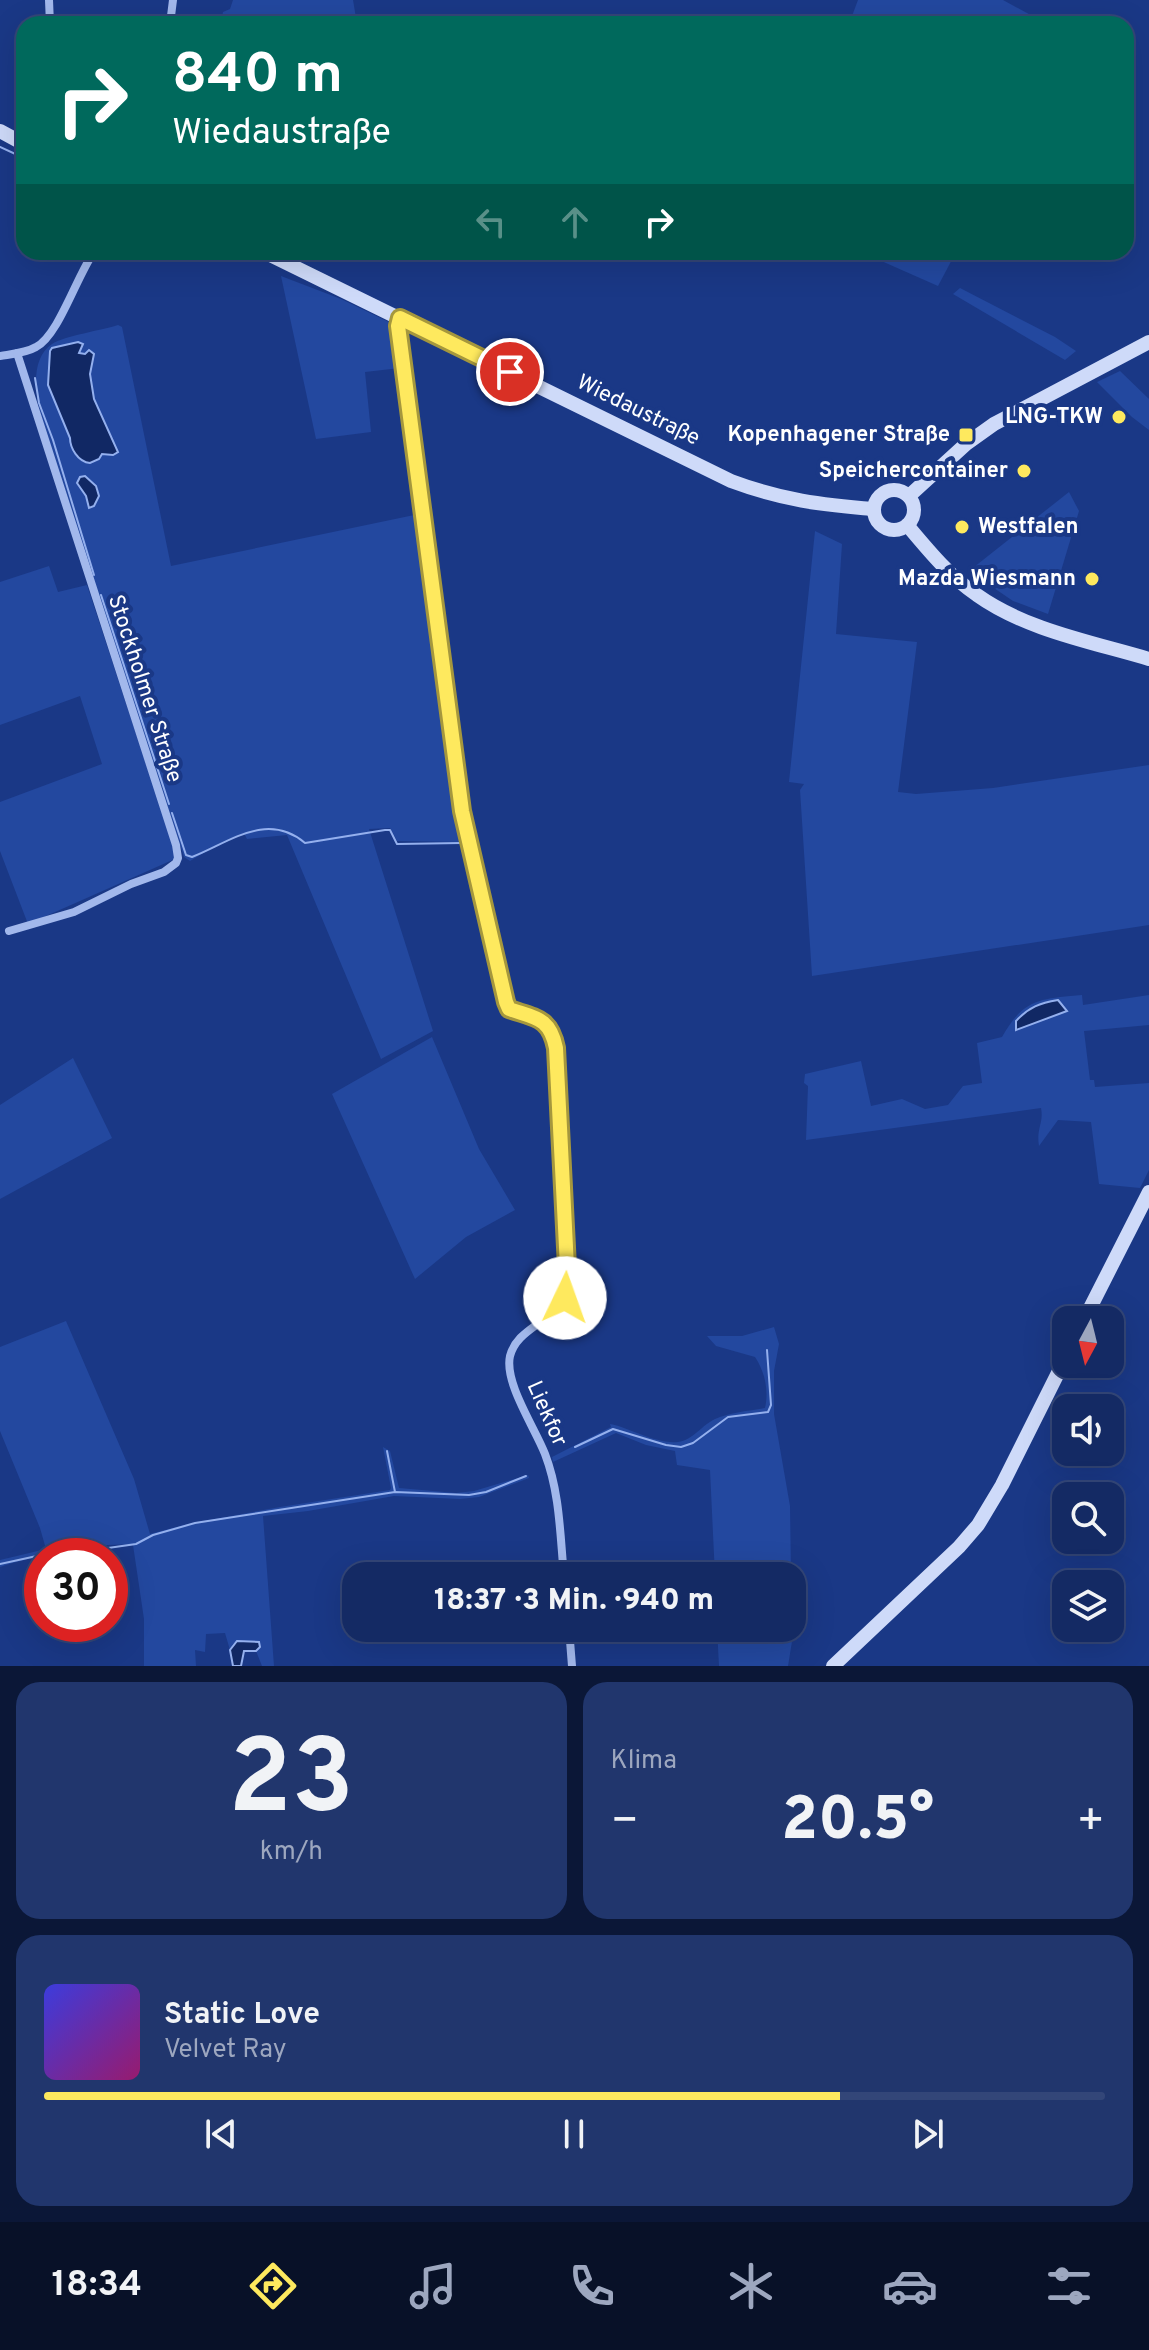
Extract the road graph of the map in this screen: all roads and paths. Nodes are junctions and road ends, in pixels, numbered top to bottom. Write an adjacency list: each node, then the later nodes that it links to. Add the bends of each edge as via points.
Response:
1 (84, 260): 4 (street)
2 (87, 260): 4 (street)
3 (280, 260): 5 (main road, Wiedaustraße)
4 (84, 263): 7 (street, via 47,338)
5 (400, 318): 10 (main road, Wiedaustraße, via 731,481 803,503); 18 (street, Liekfor, via 468,842 506,1002 509,1009 543,1021 556,1048 568,1287 556,1311 520,1338 510,1355 509,1374 548,1461)
6 (1149, 342): 9 (main road, via 994,424)
7 (17, 353): 8 (street); 13 (street, Stockholmer Straße, via 178,858 164,872 94,903)
8 (0, 356)
9 (909, 496): 10 (main road, via 887,491); 11 (main road, via 914,508)
10 (874, 509): 11 (main road, via 885,527 897,530)
11 (907, 525): 12 (main road, via 952,575 998,608)
12 (1149, 659)
13 (9, 931)
14 (1149, 1192): 15 (main road)
15 (1144, 1216): 16 (main road)
16 (1092, 1306)
17 (1056, 1378): 21 (main road, via 978,1525)
18 (563, 1562)
19 (570, 1642): 20 (street)
20 (572, 1666)
21 (833, 1666)

